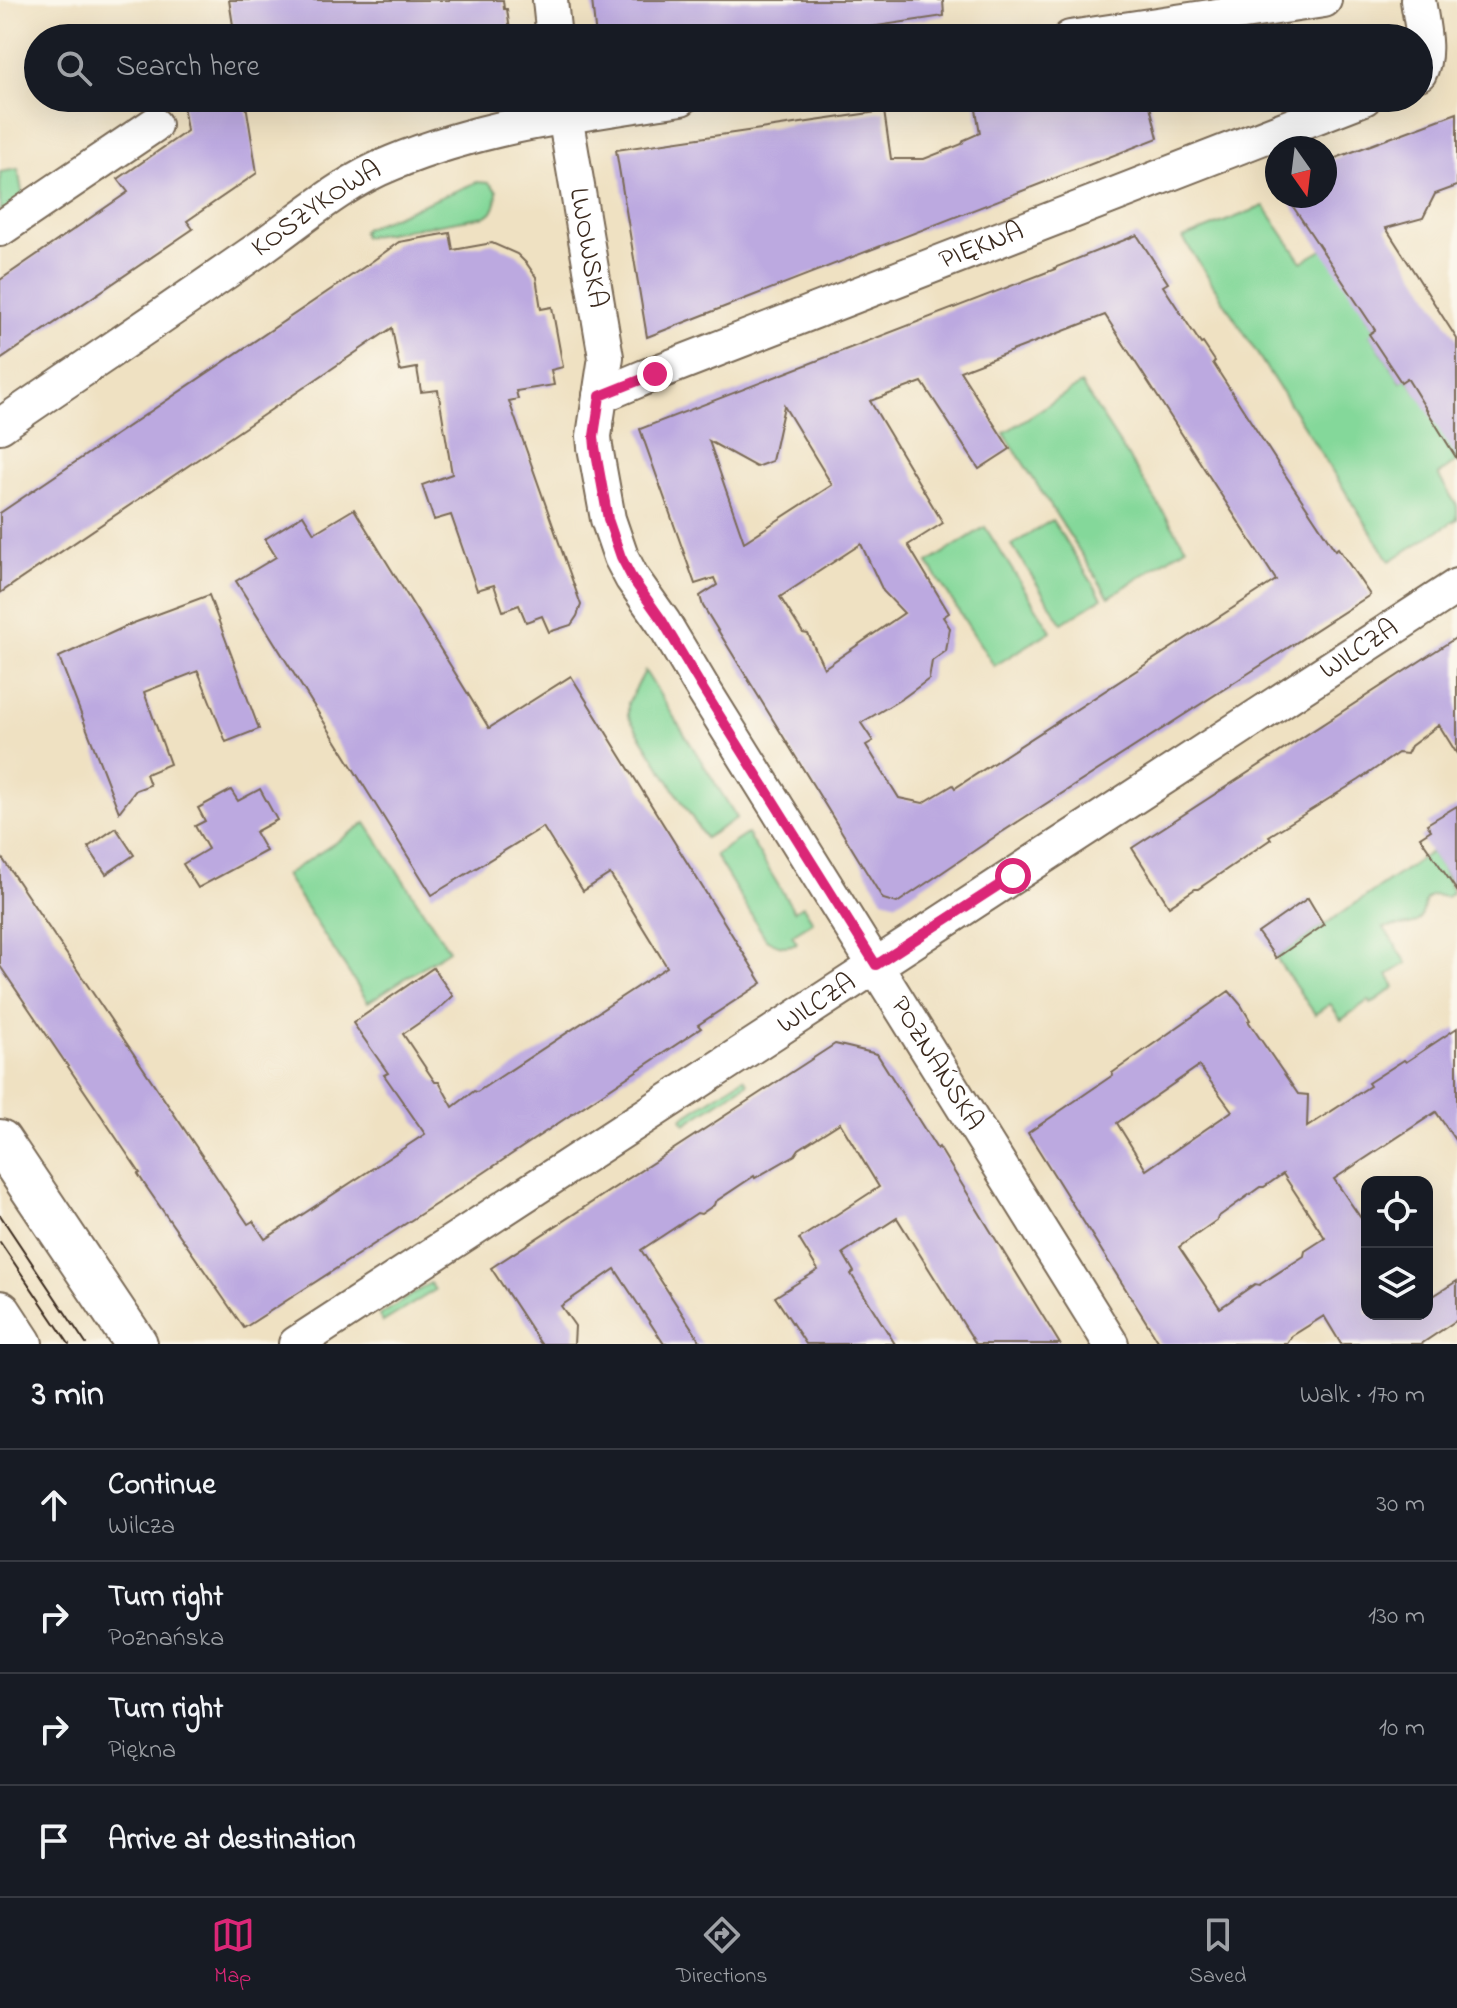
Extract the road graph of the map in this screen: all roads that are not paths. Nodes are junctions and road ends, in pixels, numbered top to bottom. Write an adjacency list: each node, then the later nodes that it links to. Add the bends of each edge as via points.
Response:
1 (550, 0): 4 (street)
2 (1324, 0): 5 (street)
3 (1418, 0): 6 (street)
4 (553, 24)
5 (1164, 24)
6 (1421, 24)
7 (547, 112): 13 (street, KOSZYKOWA, via 392,163 336,192)
8 (564, 112): 12 (street, LWOWSKA, via 606,357)
9 (1328, 112): 12 (street, PIĘKNA)
10 (154, 125): 11 (street)
11 (0, 229)
12 (600, 396): 15 (street, POZNAŃSKA, via 595,447 621,557)
13 (0, 426)
14 (1457, 586): 15 (street, WILCZA)
15 (876, 965): 20 (street, WILCZA); 21 (street, POZNAŃSKA)
16 (0, 1141): 19 (main road)
17 (0, 1312): 18 (main road)
18 (21, 1344)
19 (136, 1344)
20 (296, 1344)
21 (1111, 1344)

